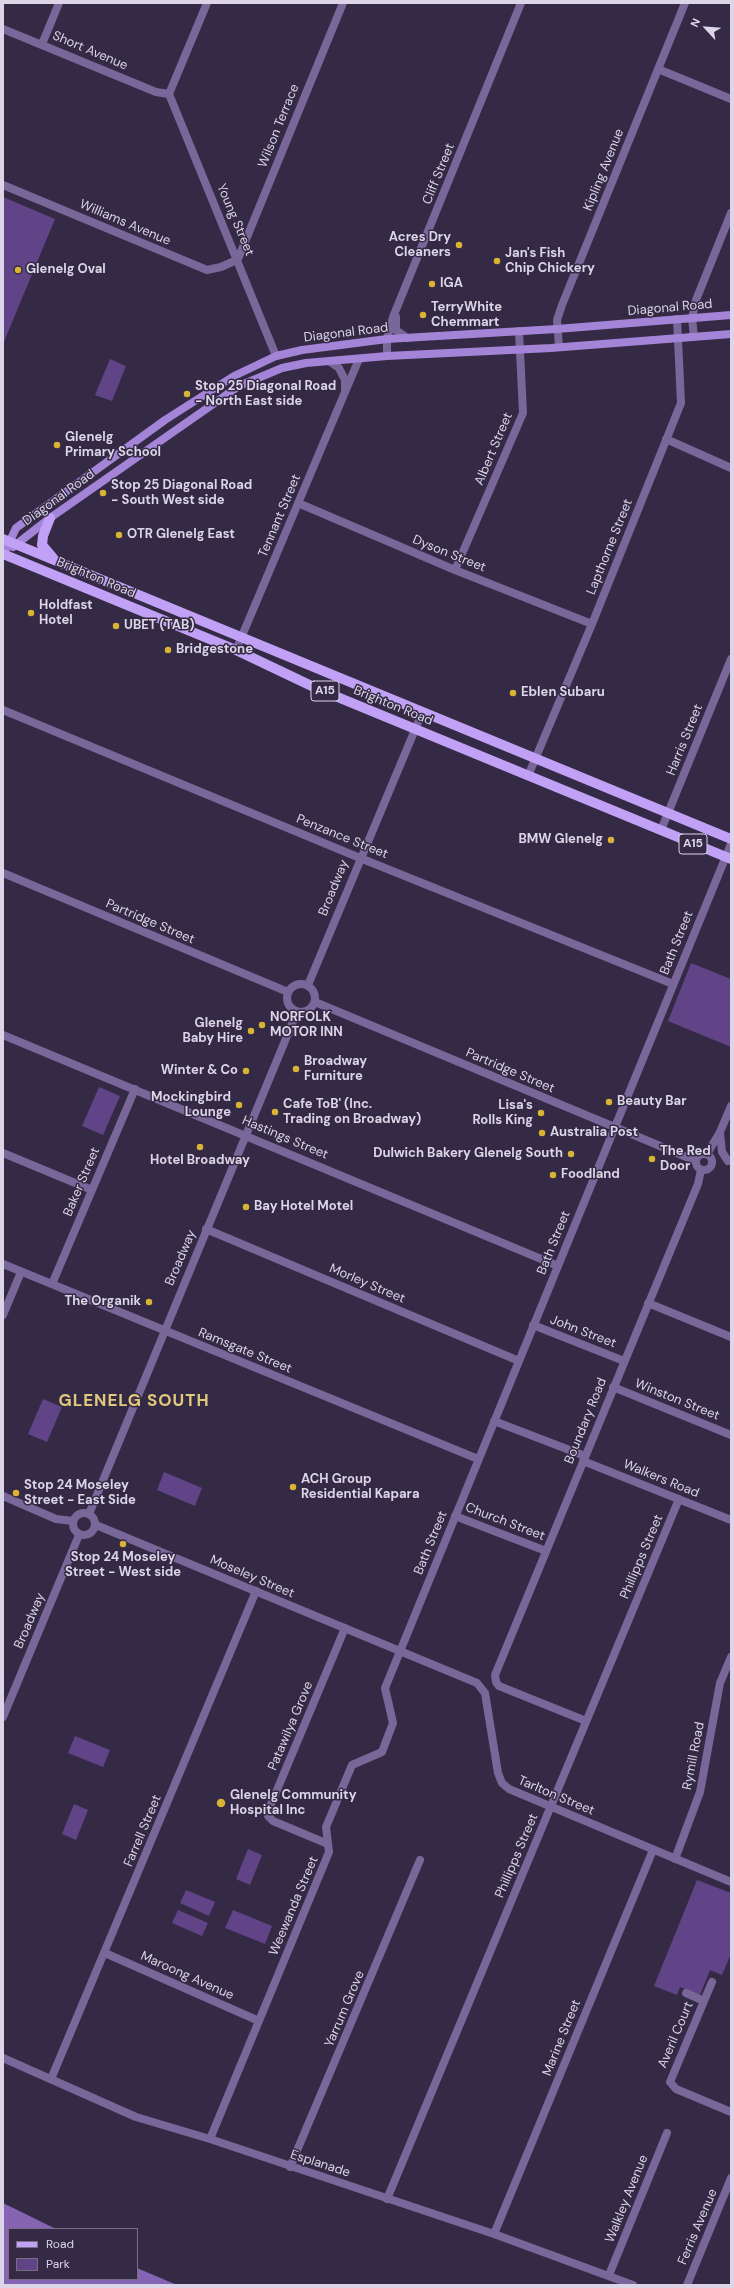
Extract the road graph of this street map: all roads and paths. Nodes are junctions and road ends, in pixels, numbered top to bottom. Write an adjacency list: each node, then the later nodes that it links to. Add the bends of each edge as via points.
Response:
1 (59, 3): 7 (street)
2 (207, 3): 9 (street)
3 (343, 3): 13 (street, Wilson Terrace)
4 (521, 3): 14 (street, Cliff Street)
5 (685, 3): 8 (street, Kipling Avenue)
6 (3, 29): 7 (street, Short Avenue)
7 (42, 44): 9 (street, Short Avenue, via 156,92)
8 (658, 69): 10 (street); 18 (street, Kipling Avenue, via 562,305)
9 (169, 94): 13 (street, Young Street)
10 (731, 99)
11 (3, 185): 13 (street, Williams Avenue, via 207,270)
12 (731, 213): 16 (street, via 696,300)
13 (238, 259): 27 (street, Young Street)
14 (395, 312): 22 (street, via 396,330); 24 (street, Cliff Street)
15 (731, 315): 16 (main road, Diagonal Road)
16 (692, 318): 17 (main road, Diagonal Road); 21 (street)
17 (677, 319): 18 (main road, Diagonal Road); 23 (street, Lapthorne Street)
18 (557, 329): 19 (main road, Diagonal Road); 25 (street, Kipling Avenue)
19 (519, 331): 22 (main road, Diagonal Road); 26 (street, Albert Street)
20 (731, 334): 21 (main road, Diagonal Road)
21 (694, 337): 23 (main road, Diagonal Road)
22 (407, 338): 24 (main road, Diagonal Road)
23 (679, 338): 25 (main road, Diagonal Road); 32 (street, Lapthorne Street, via 681,403)
24 (387, 339): 27 (main road, Diagonal Road); 28 (street, Cliff Street)
25 (559, 348): 26 (main road, Diagonal Road)
26 (520, 350): 28 (main road, Diagonal Road); 39 (street, Albert Street, via 523,413)
27 (276, 356): 36 (main road, Diagonal Road, via 234,376 165,420 16,528)
28 (387, 356): 29 (main road, Diagonal Road)
29 (359, 358): 30 (main road, Diagonal Road); 31 (street, Tennant Street)
30 (329, 361): 31 (street, via 339,368 345,380); 35 (main road, Diagonal Road, via 282,368 239,386)
31 (345, 392): 34 (street, Tennant Street)
32 (666, 439): 33 (street); 40 (street, Lapthorne Street)
33 (731, 468)
34 (298, 503): 39 (street, Dyson Street); 41 (street, Tennant Street)
35 (50, 518): 36 (main road, Diagonal Road); 38 (main road, via 42,544)
36 (10, 542): 37 (main road, Diagonal Road); 38 (main road, Brighton Road / A15)
37 (3, 555): 42 (main road, Brighton Road / A15)
38 (54, 560): 41 (main road, Brighton Road / A15)
39 (455, 570): 40 (street, Dyson Street)
40 (592, 624): 47 (street, Lapthorne Street)
41 (241, 639): 42 (street, Tennant Street); 45 (main road, Brighton Road / A15)
42 (236, 650): 46 (main road, Brighton Road / A15, via 318,689)
43 (731, 659): 49 (street, Harris Street)
44 (3, 710): 53 (street, Penzance Street)
45 (422, 712): 46 (street, Broadway); 47 (main road, Brighton Road / A15)
46 (415, 729): 48 (main road, Brighton Road / A15); 53 (street, Broadway)
47 (534, 760): 48 (street, Lapthorne Street); 49 (main road, Brighton Road / A15)
48 (528, 776): 50 (main road, Brighton Road / A15)
49 (668, 814): 50 (street, Harris Street); 51 (main road, Brighton Road / A15)
50 (661, 830): 54 (main road, Brighton Road / A15)
51 (731, 839)
52 (731, 844): 54 (street, Bath Street)
53 (360, 858): 56 (street, Penzance Street); 57 (street, Broadway)
54 (728, 858): 56 (street, Bath Street)
55 (3, 873): 58 (street, Partridge Street)
56 (673, 984): 64 (street, Bath Street)
57 (308, 985): 58 (street, via 299,984); 59 (street, via 314,992)
58 (288, 992): 60 (street, via 289,1006)
59 (315, 1002): 60 (street, via 306,1012); 64 (street, Partridge Street)
60 (297, 1012): 66 (street, Broadway)
61 (3, 1035): 62 (street, Hastings Street)
62 (135, 1089): 66 (street, Hastings Street); 72 (street, Baker Street)
63 (731, 1106): 65 (street)
64 (614, 1127): 69 (street, Partridge Street); 75 (street, Bath Street)
65 (720, 1132): 68 (street); 70 (street, via 722,1152)
66 (246, 1134): 73 (street, Broadway); 75 (street, Hastings Street)
67 (3, 1153): 72 (street)
68 (709, 1158): 69 (street, via 700,1155); 70 (street); 71 (street, via 709,1168)
69 (696, 1161): 71 (street)
70 (729, 1161)
71 (701, 1170): 78 (street, Boundary Road, via 698,1184)
72 (92, 1190): 77 (street, Baker Street)
73 (206, 1229): 81 (street, Broadway); 83 (street, Morley Street)
74 (3, 1264): 76 (street, Ramsgate Street)
75 (558, 1266): 80 (street, Bath Street)
76 (21, 1272): 77 (street, Ramsgate Street); 79 (street)
77 (52, 1284): 81 (street, Ramsgate Street)
78 (648, 1303): 82 (street); 84 (street, Boundary Road)
79 (3, 1315)
80 (533, 1325): 83 (street, Bath Street); 84 (street, John Street)
81 (164, 1330): 88 (street, Ramsgate Street); 92 (street, Broadway)
82 (731, 1337)
83 (519, 1361): 86 (street, Bath Street)
84 (624, 1361): 85 (street, Boundary Road)
85 (613, 1387): 87 (street, Winston Street); 89 (street, Boundary Road)
86 (494, 1421): 88 (street, Bath Street); 89 (street, Walkers Road)
87 (731, 1435)
88 (478, 1459): 93 (street, Bath Street)
89 (584, 1459): 91 (street, Walkers Road); 98 (street, Boundary Road)
90 (3, 1496): 95 (street, via 56,1519)
91 (679, 1499): 94 (street, Walkers Road); 104 (street, Phillipps Street)
92 (89, 1514): 95 (street, via 77,1515); 96 (street, via 94,1518)
93 (455, 1516): 98 (street, Church Street); 101 (street, Bath Street)
94 (731, 1520)
95 (73, 1521): 97 (street, via 73,1528)
96 (96, 1525): 97 (street, via 90,1534); 99 (street, Moseley Street)
97 (79, 1535): 103 (street, Broadway)
98 (546, 1551): 104 (street, Boundary Road, via 495,1675 496,1682 499,1686)
99 (256, 1591): 100 (street, Moseley Street); 111 (street, Farrell Street)
100 (345, 1628): 101 (street, Moseley Street); 106 (street, Patawilya Grove, via 268,1816 273,1821)
101 (400, 1651): 105 (street, Tarlton Street, via 481,1687 502,1783 509,1790); 106 (street, Weewanda Street, via 385,1688 394,1723 382,1752 352,1765 326,1827)
102 (731, 1656): 108 (street, Rymill Road, via 720,1683 700,1792)
103 (3, 1717)
104 (586, 1721): 105 (street, Phillipps Street)
105 (551, 1807): 107 (street, Tarlton Street); 123 (street, Phillipps Street)
106 (328, 1844): 115 (street, Weewanda Street, via 330,1852)
107 (653, 1850): 108 (street, Tarlton Street); 124 (street, Marine Street)
108 (675, 1859): 110 (street, Tarlton Street)
109 (420, 1860): 121 (street, Yarrum Grove)
110 (731, 1882)
111 (105, 1953): 115 (street, Maroong Avenue); 117 (street, Farrell Street)
112 (712, 1982): 114 (street, Averil Court)
113 (686, 1993): 114 (street, Averil Court)
114 (704, 2001): 118 (street, Averil Court, via 670,2082 676,2090)
115 (259, 2021): 120 (street, Weewanda Street)
116 (3, 2058): 117 (street, Esplanade)
117 (51, 2079): 120 (street, Esplanade, via 136,2117)
118 (731, 2112)
119 (667, 2133): 125 (street, Walkley Avenue)
120 (210, 2139): 121 (street, Esplanade)
121 (290, 2167): 123 (street, Esplanade)
122 (731, 2178): 127 (street, Ferris Avenue)
123 (387, 2199): 124 (street, Esplanade)
124 (494, 2234): 125 (street, Esplanade)
125 (609, 2275): 126 (street, Esplanade)
126 (633, 2285)
127 (686, 2285)

